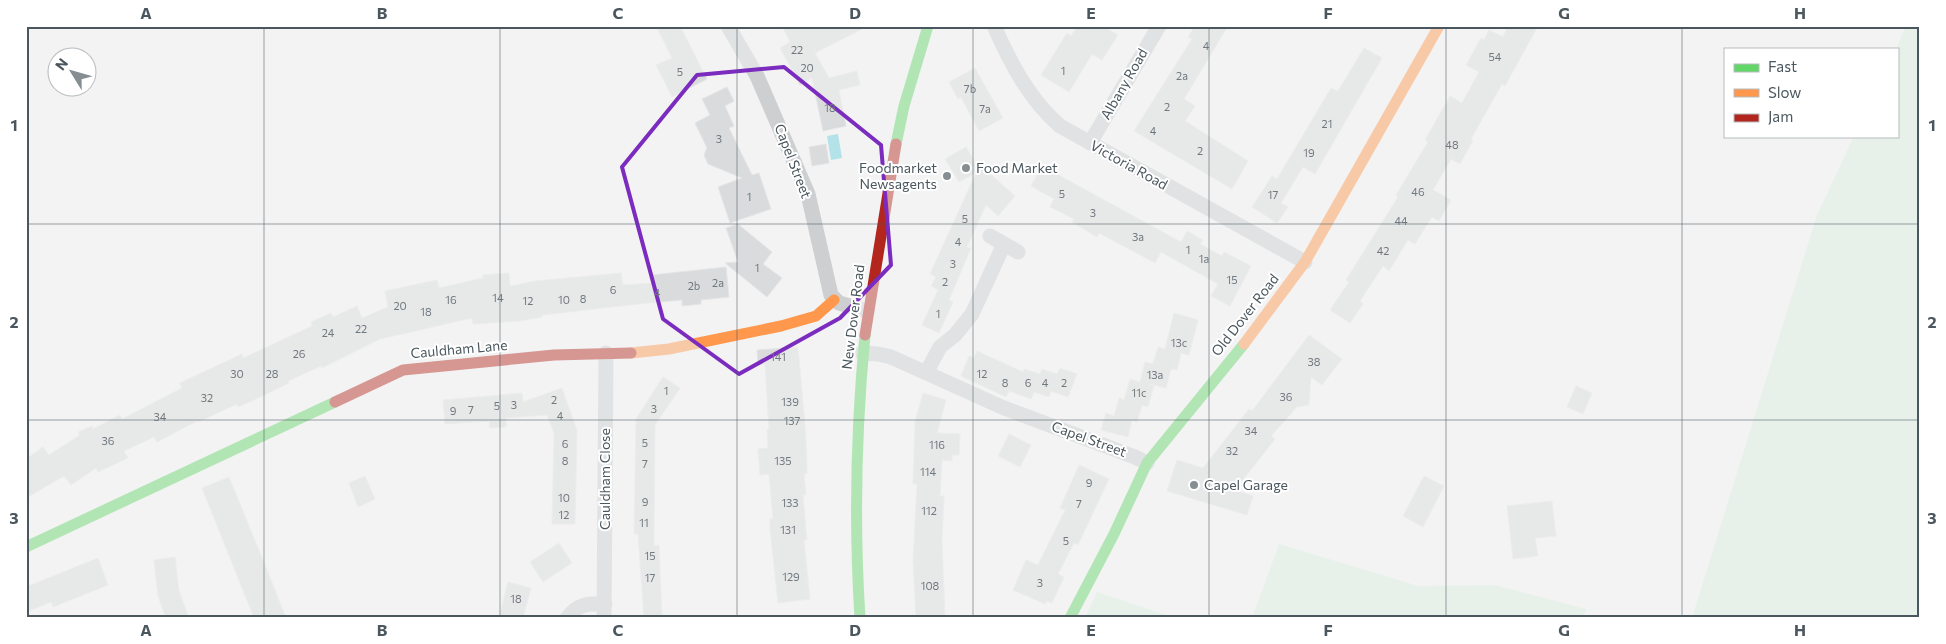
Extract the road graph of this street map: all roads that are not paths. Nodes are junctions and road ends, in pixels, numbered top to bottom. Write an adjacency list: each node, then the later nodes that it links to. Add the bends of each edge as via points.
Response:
1 (728, 26): 11 (street, Capel Street, via 760,84 808,194)
2 (928, 26): 12 (street, New Dover Road, via 904,106)
3 (994, 26): 6 (street, Victoria Road, via 1034,100 1060,126)
4 (1159, 26): 6 (street, Albany Road)
5 (1439, 26): 10 (street, Old Dover Road)
6 (1090, 143): 10 (street, Victoria Road)
7 (990, 236): 8 (street)
8 (1004, 244): 9 (street); 15 (street, via 972,314 959,331 940,347)
9 (1018, 252)
10 (1305, 262): 16 (street, Old Dover Road)
11 (834, 300): 12 (street); 13 (street, Cauldham Lane, via 816,316 781,326 662,350)
12 (867, 311): 14 (street, New Dover Road)
13 (606, 353): 17 (street, Cauldham Lane, via 403,370); 18 (street, Cauldham Close)
14 (862, 353): 15 (street, Capel Street, via 884,355); 20 (street, New Dover Road, via 856,554)
15 (926, 373): 16 (street, Capel Street, via 1004,408)
16 (1147, 463): 21 (street, Old Dover Road)
17 (26, 547)
18 (604, 611): 19 (street, Cauldham Close, via 589,603 574,609)
19 (567, 618)
20 (860, 618)
21 (1070, 618)

